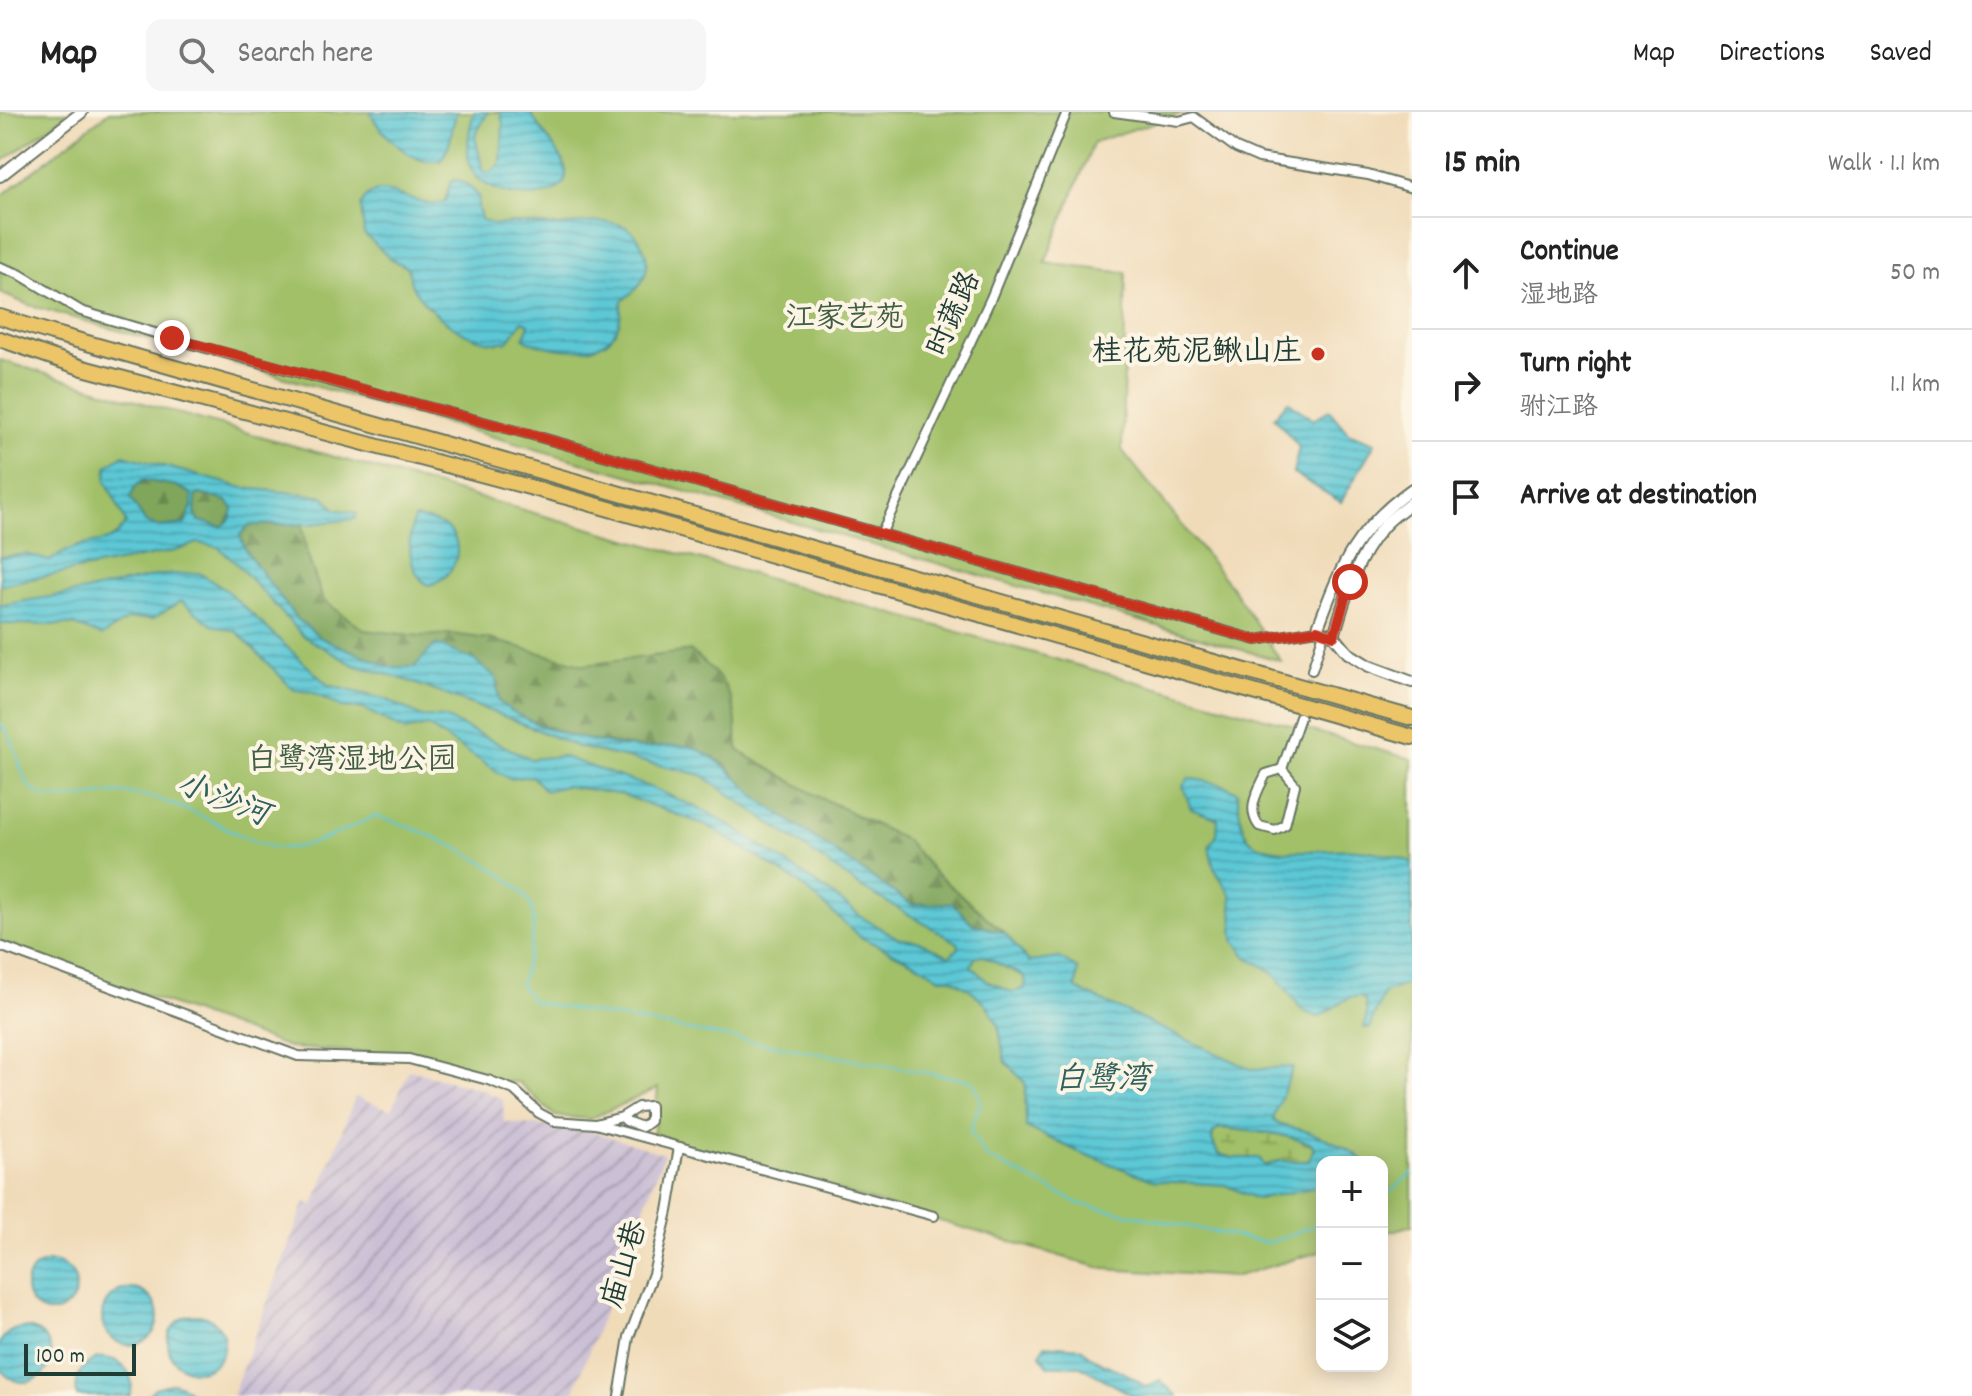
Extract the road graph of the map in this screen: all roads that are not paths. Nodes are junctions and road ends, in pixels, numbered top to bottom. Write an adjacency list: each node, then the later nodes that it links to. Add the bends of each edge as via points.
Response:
1 (82, 112): 4 (street)
2 (1067, 112): 11 (street, 时蔬路, via 991,298)
3 (1114, 112): 5 (street, via 1179,121 1194,117 1259,158 1368,175)
4 (0, 176)
5 (1412, 188)
6 (0, 267): 11 (street, via 81,311)
7 (0, 315): 16 (highway)
8 (0, 342): 17 (highway)
9 (1412, 489): 12 (street, via 1382,511 1354,546 1337,576)
10 (1412, 502): 12 (street, via 1384,526 1364,555)
11 (881, 534): 12 (street, via 1256,640)
12 (1325, 633): 13 (street); 14 (street, via 1369,666)
13 (1312, 670)
14 (1412, 682)
15 (1300, 717): 18 (street)
16 (1412, 718)
17 (1412, 737)
18 (1282, 769): 18 (street, via 1295,785 1285,825 1275,830 1259,826 1253,801 1266,774)
19 (0, 946): 21 (street, via 298,1056 409,1059 514,1090 554,1121)
20 (622, 1117): 21 (street)
21 (595, 1124): 22 (street)
22 (679, 1147): 23 (street); 24 (street, 庙山巷, via 653,1274 629,1337)
23 (934, 1216)
24 (619, 1396)

